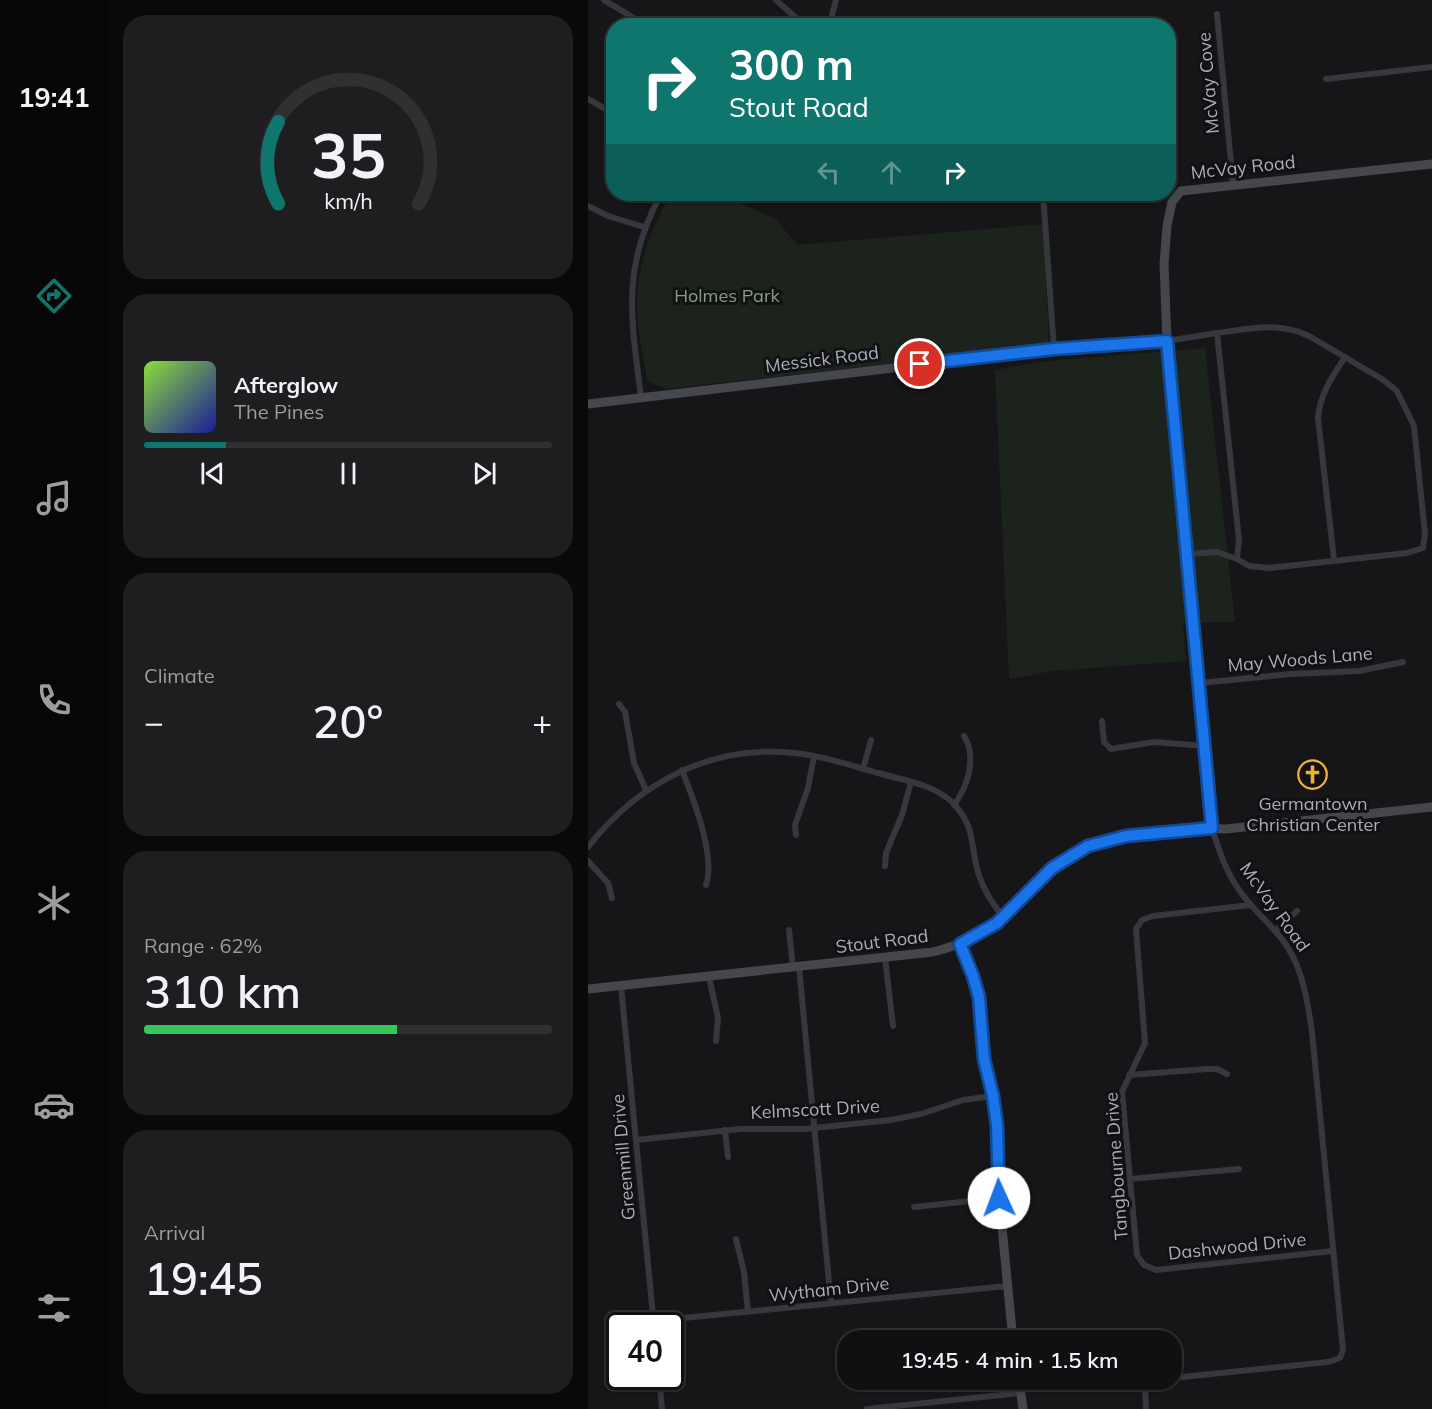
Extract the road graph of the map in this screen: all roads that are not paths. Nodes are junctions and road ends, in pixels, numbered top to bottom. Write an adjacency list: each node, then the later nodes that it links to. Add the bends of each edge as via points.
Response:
1 (604, 0): 5 (street)
2 (776, 0): 6 (street)
3 (836, 0): 7 (street)
4 (1217, 14): 13 (street, McVay Cove)
5 (634, 18)
6 (796, 18)
7 (831, 18)
8 (1432, 67): 9 (street)
9 (1326, 79)
10 (588, 99): 11 (street)
11 (606, 109)
12 (1432, 164): 13 (street, McVay Road)
13 (1233, 184): 14 (street, McVay Road, via 1181,191)
14 (1176, 197)
15 (657, 201): 19 (street)
16 (1043, 201): 22 (street)
17 (1173, 201): 21 (street, McVay Road, via 1164,264)
18 (588, 206): 19 (street)
19 (644, 227): 24 (street, via 635,261 631,302)
20 (1217, 333): 21 (street); 23 (street, via 1281,326 1297,330); 27 (street, via 1239,540)
21 (1167, 341): 22 (street, Messick Road); 26 (street, McVay Road)
22 (1054, 349): 24 (street, Messick Road)
23 (1345, 357): 28 (street, via 1325,388 1318,418); 28 (street, via 1397,391 1414,426 1425,534 1423,548 1407,553)
24 (641, 397): 25 (street, Messick Road)
25 (588, 404)
26 (1188, 554): 27 (street, via 1217,552); 30 (street, McVay Road)
27 (1237, 559): 28 (street, via 1249,566 1269,567)
28 (1334, 560)
29 (1403, 662): 30 (street, May Woods Lane, via 1359,671)
30 (1200, 683): 35 (street, McVay Road)
31 (619, 704): 40 (street, via 625,712 634,763)
32 (1102, 722): 35 (street, via 1104,742 1111,749 1154,742)
33 (964, 736): 41 (street, via 970,747 970,765)
34 (871, 740): 37 (street)
35 (1205, 746): 43 (street, McVay Road)
36 (814, 756): 37 (street); 38 (street, via 753,752); 44 (street, via 795,825)
37 (863, 769): 39 (street)
38 (682, 770): 40 (street); 48 (street, via 701,825 709,872)
39 (911, 782): 41 (street, via 934,790); 47 (street)
40 (646, 790): 45 (street, via 609,822)
41 (954, 805): 52 (street, via 970,830 984,888)
42 (1432, 807): 43 (street, Stout Road)
43 (1212, 828): 50 (street, McVay Road, via 1228,873); 52 (street, Stout Road, via 1126,836 1088,846 1052,868)
44 (796, 835)
45 (588, 847)
46 (588, 861): 49 (street, via 608,883)
47 (885, 866)
48 (706, 885)
49 (612, 898)
50 (1251, 906): 54 (street, McVay Road); 64 (street, Tangbourne Drive, via 1153,916 1139,924 1136,934 1145,1041)
51 (1297, 911): 54 (street)
52 (1004, 917): 55 (street, Stout Road)
53 (789, 930): 57 (street)
54 (1275, 931): 75 (street, McVay Road, via 1293,957 1310,1019)
55 (960, 944): 56 (street, Stout Road); 65 (street, via 977,991 984,1059)
56 (885, 958): 57 (street, Stout Road); 61 (street)
57 (796, 968): 58 (street, Stout Road); 66 (street)
58 (710, 977): 59 (street, Stout Road); 62 (street, via 718,1018)
59 (621, 986): 60 (street, Stout Road); 68 (street, Greenmill Drive)
60 (588, 989)
61 (893, 1026)
62 (716, 1041)
63 (1227, 1074): 64 (street, via 1207,1069)
64 (1129, 1075): 71 (street, Tangbourne Drive, via 1122,1092)
65 (993, 1096): 66 (street, Kelmscott Drive, via 963,1100 902,1118); 72 (street)
66 (814, 1128): 67 (street, Kelmscott Drive); 78 (street)
67 (725, 1130): 68 (street, Kelmscott Drive); 69 (street)
68 (636, 1140): 79 (street, Greenmill Drive)
69 (728, 1157)
70 (1239, 1169): 71 (street)
71 (1130, 1179): 76 (street, Tangbourne Drive, via 1136,1252)
72 (999, 1198): 73 (street); 77 (street)
73 (914, 1207)
74 (736, 1239): 80 (street)
75 (1333, 1251): 76 (street, Dashwood Drive, via 1162,1269); 83 (street, McVay Road, via 1343,1347 1340,1358 1324,1363)
76 (1144, 1265)
77 (1007, 1286): 78 (street, Wytham Drive); 82 (street)
78 (831, 1304): 80 (street, Wytham Drive)
79 (653, 1312)
80 (748, 1312): 81 (street, Wytham Drive)
81 (684, 1320)
82 (1012, 1330)
83 (1182, 1377)
84 (660, 1390): 88 (street)
85 (1021, 1390): 87 (street)
86 (1145, 1390): 91 (street)
87 (1021, 1393): 89 (street); 90 (street)
88 (662, 1409)
89 (867, 1409)
90 (1023, 1409)
91 (1146, 1409)

